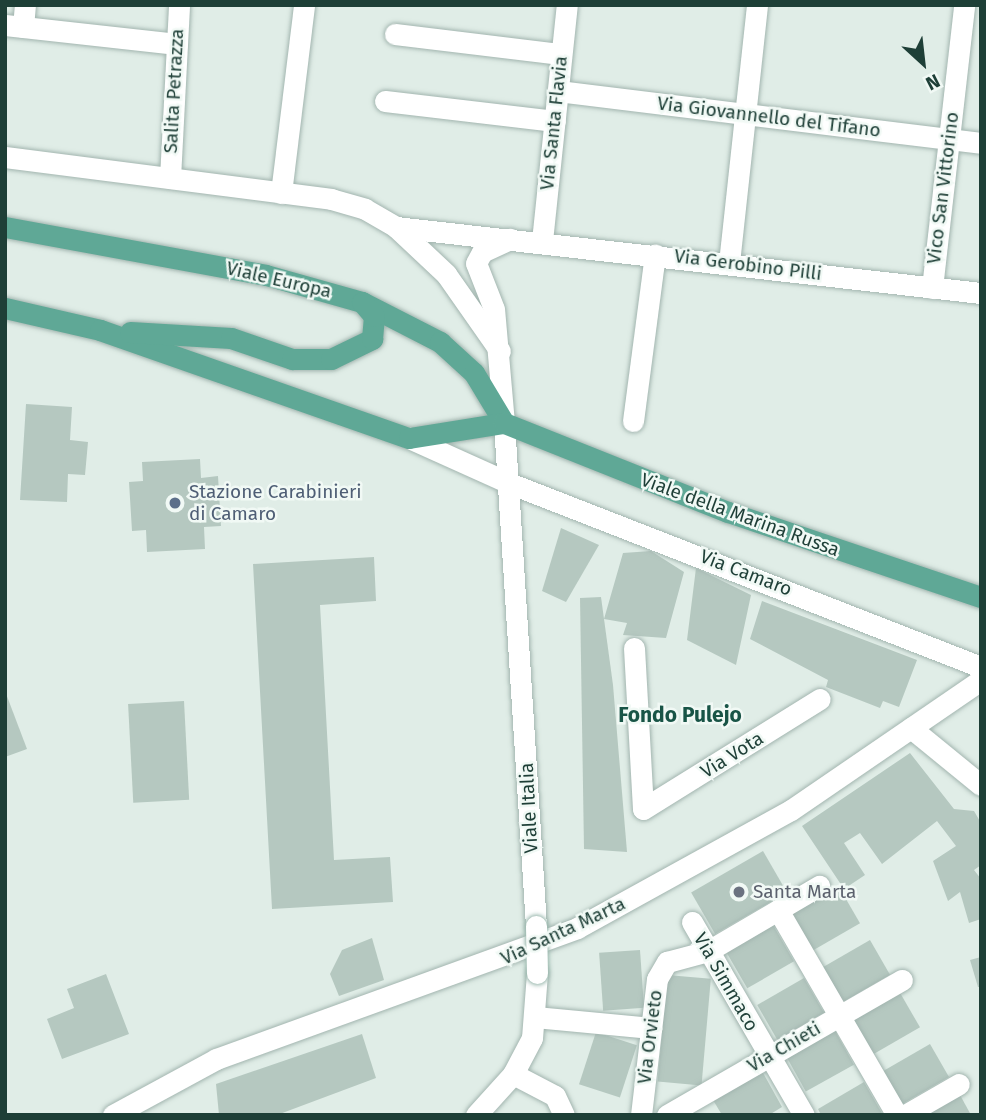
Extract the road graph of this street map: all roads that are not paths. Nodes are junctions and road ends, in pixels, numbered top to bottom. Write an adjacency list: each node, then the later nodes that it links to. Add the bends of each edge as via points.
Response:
1 (25, 5): 7 (street)
2 (179, 5): 9 (street, Salita Petrazza)
3 (304, 5): 19 (street)
4 (567, 5): 10 (street, Via Santa Flavia)
5 (757, 5): 13 (street)
6 (964, 5): 15 (street, Vico San Vittorino)
7 (14, 26): 9 (street)
8 (395, 34): 10 (street)
9 (177, 44): 18 (street, Salita Petrazza)
10 (561, 54): 11 (street, Via Santa Flavia)
11 (558, 91): 13 (street, Via Giovannello del Tifano); 14 (street, Via Santa Flavia)
12 (385, 101): 14 (street)
13 (745, 115): 15 (street, Via Giovannello del Tifano); 25 (street)
14 (555, 121): 23 (street, Via Santa Flavia)
15 (949, 139): 16 (street, Via Giovannello del Tifano); 26 (street, Vico San Vittorino)
16 (981, 143)
17 (5, 157): 18 (street)
18 (170, 178): 19 (street)
19 (281, 193): 21 (street, via 331,199)
20 (5, 227): 28 (main road, Viale Europa, via 266,275)
21 (396, 227): 22 (street, Via Gerobino Pilli); 31 (street, via 446,274)
22 (514, 238): 23 (street, Via Gerobino Pilli); 31 (street, Viale Italia, via 482,252 476,263 494,309)
23 (542, 241): 24 (street, Via Gerobino Pilli)
24 (654, 254): 25 (street, Via Gerobino Pilli); 32 (street)
25 (729, 263): 26 (street, Via Gerobino Pilli)
26 (932, 288): 27 (street, Via Gerobino Pilli)
27 (981, 293)
28 (362, 302): 30 (main road, via 374,316 372,339 359,351 331,359 292,359 231,338); 33 (main road, Viale Europa, via 440,342 474,373)
29 (5, 308): 30 (main road)
30 (100, 330): 34 (main road)
31 (500, 351): 33 (street, Viale Italia)
32 (633, 421)
33 (504, 423): 34 (main road); 35 (street, Viale Italia); 36 (main road, Viale della Marina Russa, via 728,512)
34 (408, 438): 35 (street, Via Camaro)
35 (509, 483): 38 (street, Via Camaro); 49 (street, Viale Italia, bridge, via 536,926)
36 (981, 597)
37 (634, 648): 40 (street, Via Vota, via 643,809)
38 (981, 667)
39 (981, 680): 41 (street, Via Santa Marta)
40 (820, 699)
41 (911, 728): 42 (street); 56 (street, Via Santa Marta, via 769,823 577,928 215,1059)
42 (981, 785)
43 (819, 886): 44 (street, Via Orvieto)
44 (778, 910): 46 (street, Via Orvieto); 48 (street)
45 (692, 922): 46 (street, Via Simmaco)
46 (708, 951): 50 (street, Via Orvieto, via 667,962 657,979); 51 (street, Via Simmaco)
47 (902, 980): 48 (street, Via Chieti)
48 (839, 1015): 51 (street, Via Chieti); 62 (street)
49 (535, 1017): 50 (street); 52 (street, Viale Italia, via 532,1038)
50 (651, 1028): 58 (street, Via Orvieto)
51 (769, 1056): 54 (street, Via Chieti); 61 (street, Via Simmaco)
52 (513, 1074): 55 (street); 57 (street, Viale Italia)
53 (959, 1084): 63 (street)
54 (699, 1096): 59 (street, Via Chieti); 60 (street)
55 (560, 1105)
56 (113, 1115)
57 (476, 1115)
58 (641, 1115)
59 (667, 1115)
60 (710, 1115)
61 (804, 1115)
62 (897, 1115)
63 (905, 1115)

